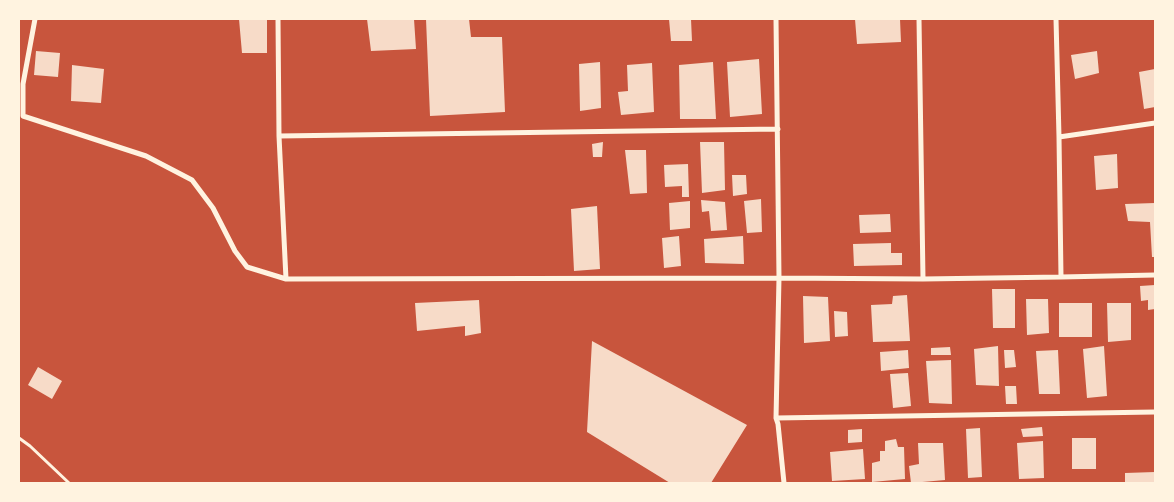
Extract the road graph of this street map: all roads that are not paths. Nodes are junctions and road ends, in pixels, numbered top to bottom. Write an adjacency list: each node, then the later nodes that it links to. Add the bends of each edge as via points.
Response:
1 (35, 19): 13 (street, via 23,84 23,116 146,156 192,180 213,208 248,267)
2 (278, 19): 8 (street)
3 (776, 19): 7 (street)
4 (919, 19): 14 (street)
5 (1056, 19): 9 (street)
6 (1155, 123): 9 (street)
7 (778, 129): 8 (street); 11 (street)
8 (279, 136): 13 (street)
9 (1059, 137): 12 (street)
10 (1155, 274): 12 (street)
11 (779, 278): 13 (street); 14 (street); 16 (street)
12 (1061, 278): 14 (street)
13 (286, 279)
14 (923, 280)
15 (1155, 412): 16 (street)
16 (776, 418): 17 (street)
17 (784, 483)

